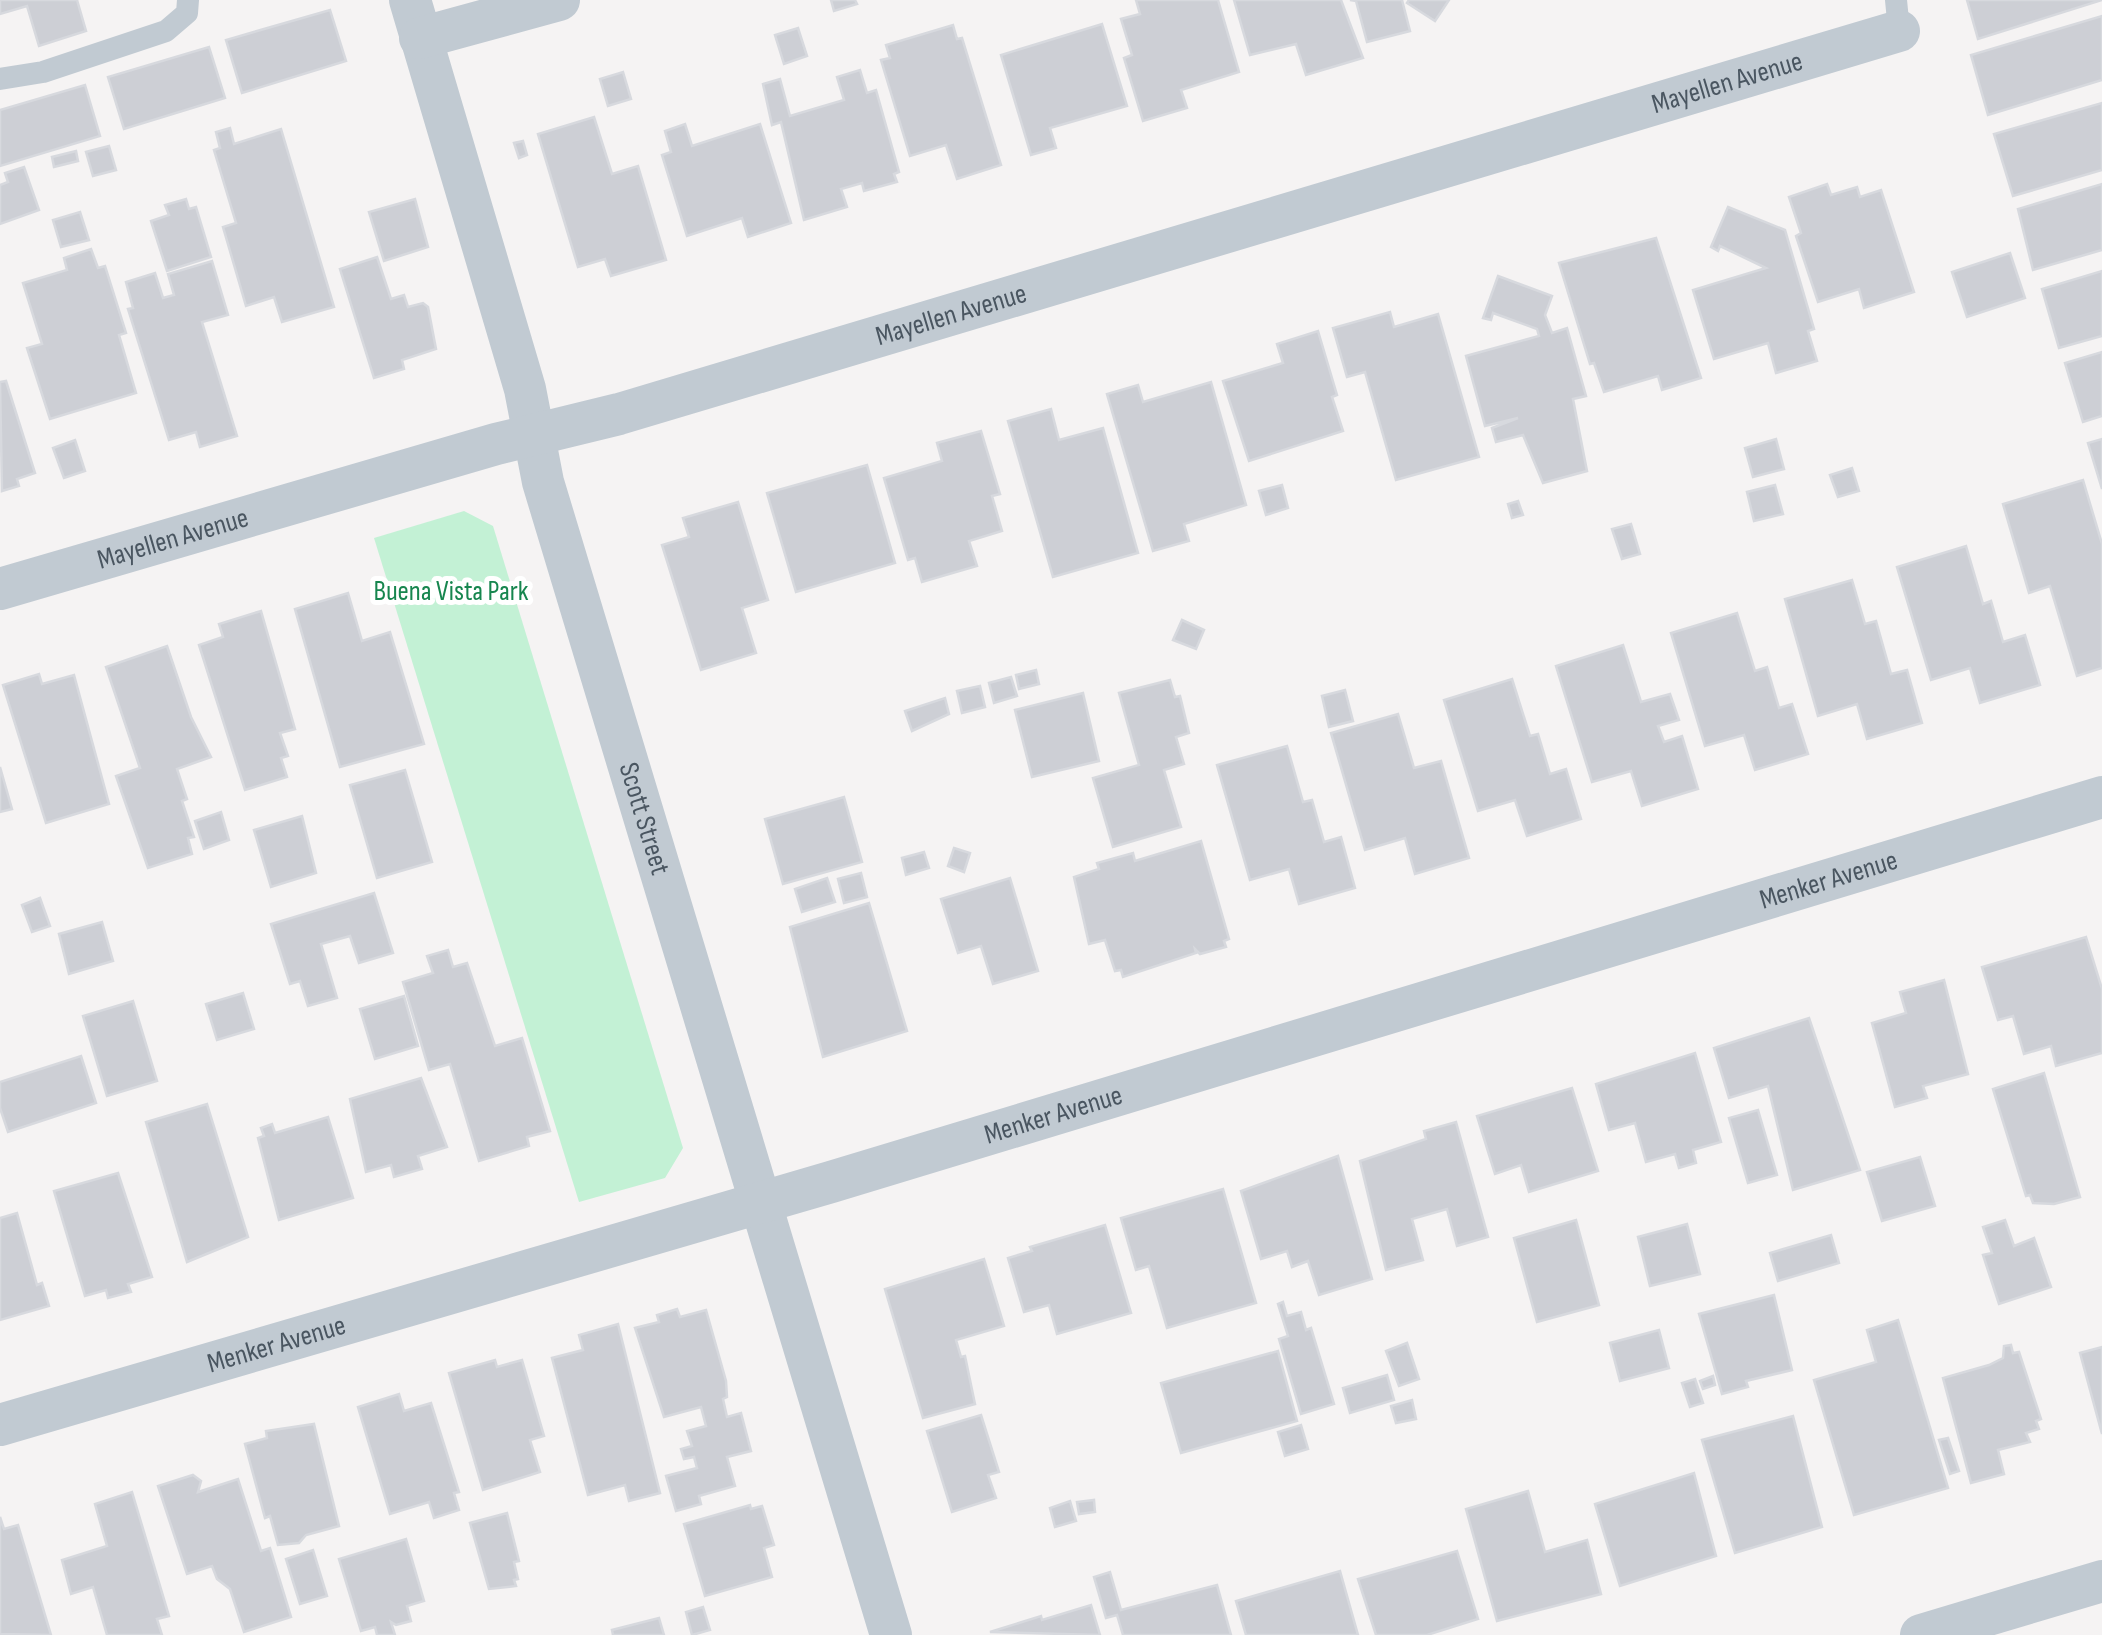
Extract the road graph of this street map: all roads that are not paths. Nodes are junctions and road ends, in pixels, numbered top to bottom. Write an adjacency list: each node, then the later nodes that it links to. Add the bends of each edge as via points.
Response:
1 (188, 0): 5 (lane, via 187,13 166,32 44,72)
2 (558, 0): 4 (street)
3 (1898, 15): 6 (street, Mayellen Avenue, via 619,414)
4 (415, 19): 6 (street, Scott Street)
5 (0, 79)
6 (534, 434): 7 (street, Mayellen Avenue); 9 (street, Scott Street)
7 (0, 589)
8 (2102, 797): 9 (street, Menker Avenue)
9 (759, 1203): 10 (street, Menker Avenue); 12 (street, Scott Street)
10 (0, 1425)
11 (2102, 1582): 13 (street)
12 (891, 1635)
13 (1921, 1635)

